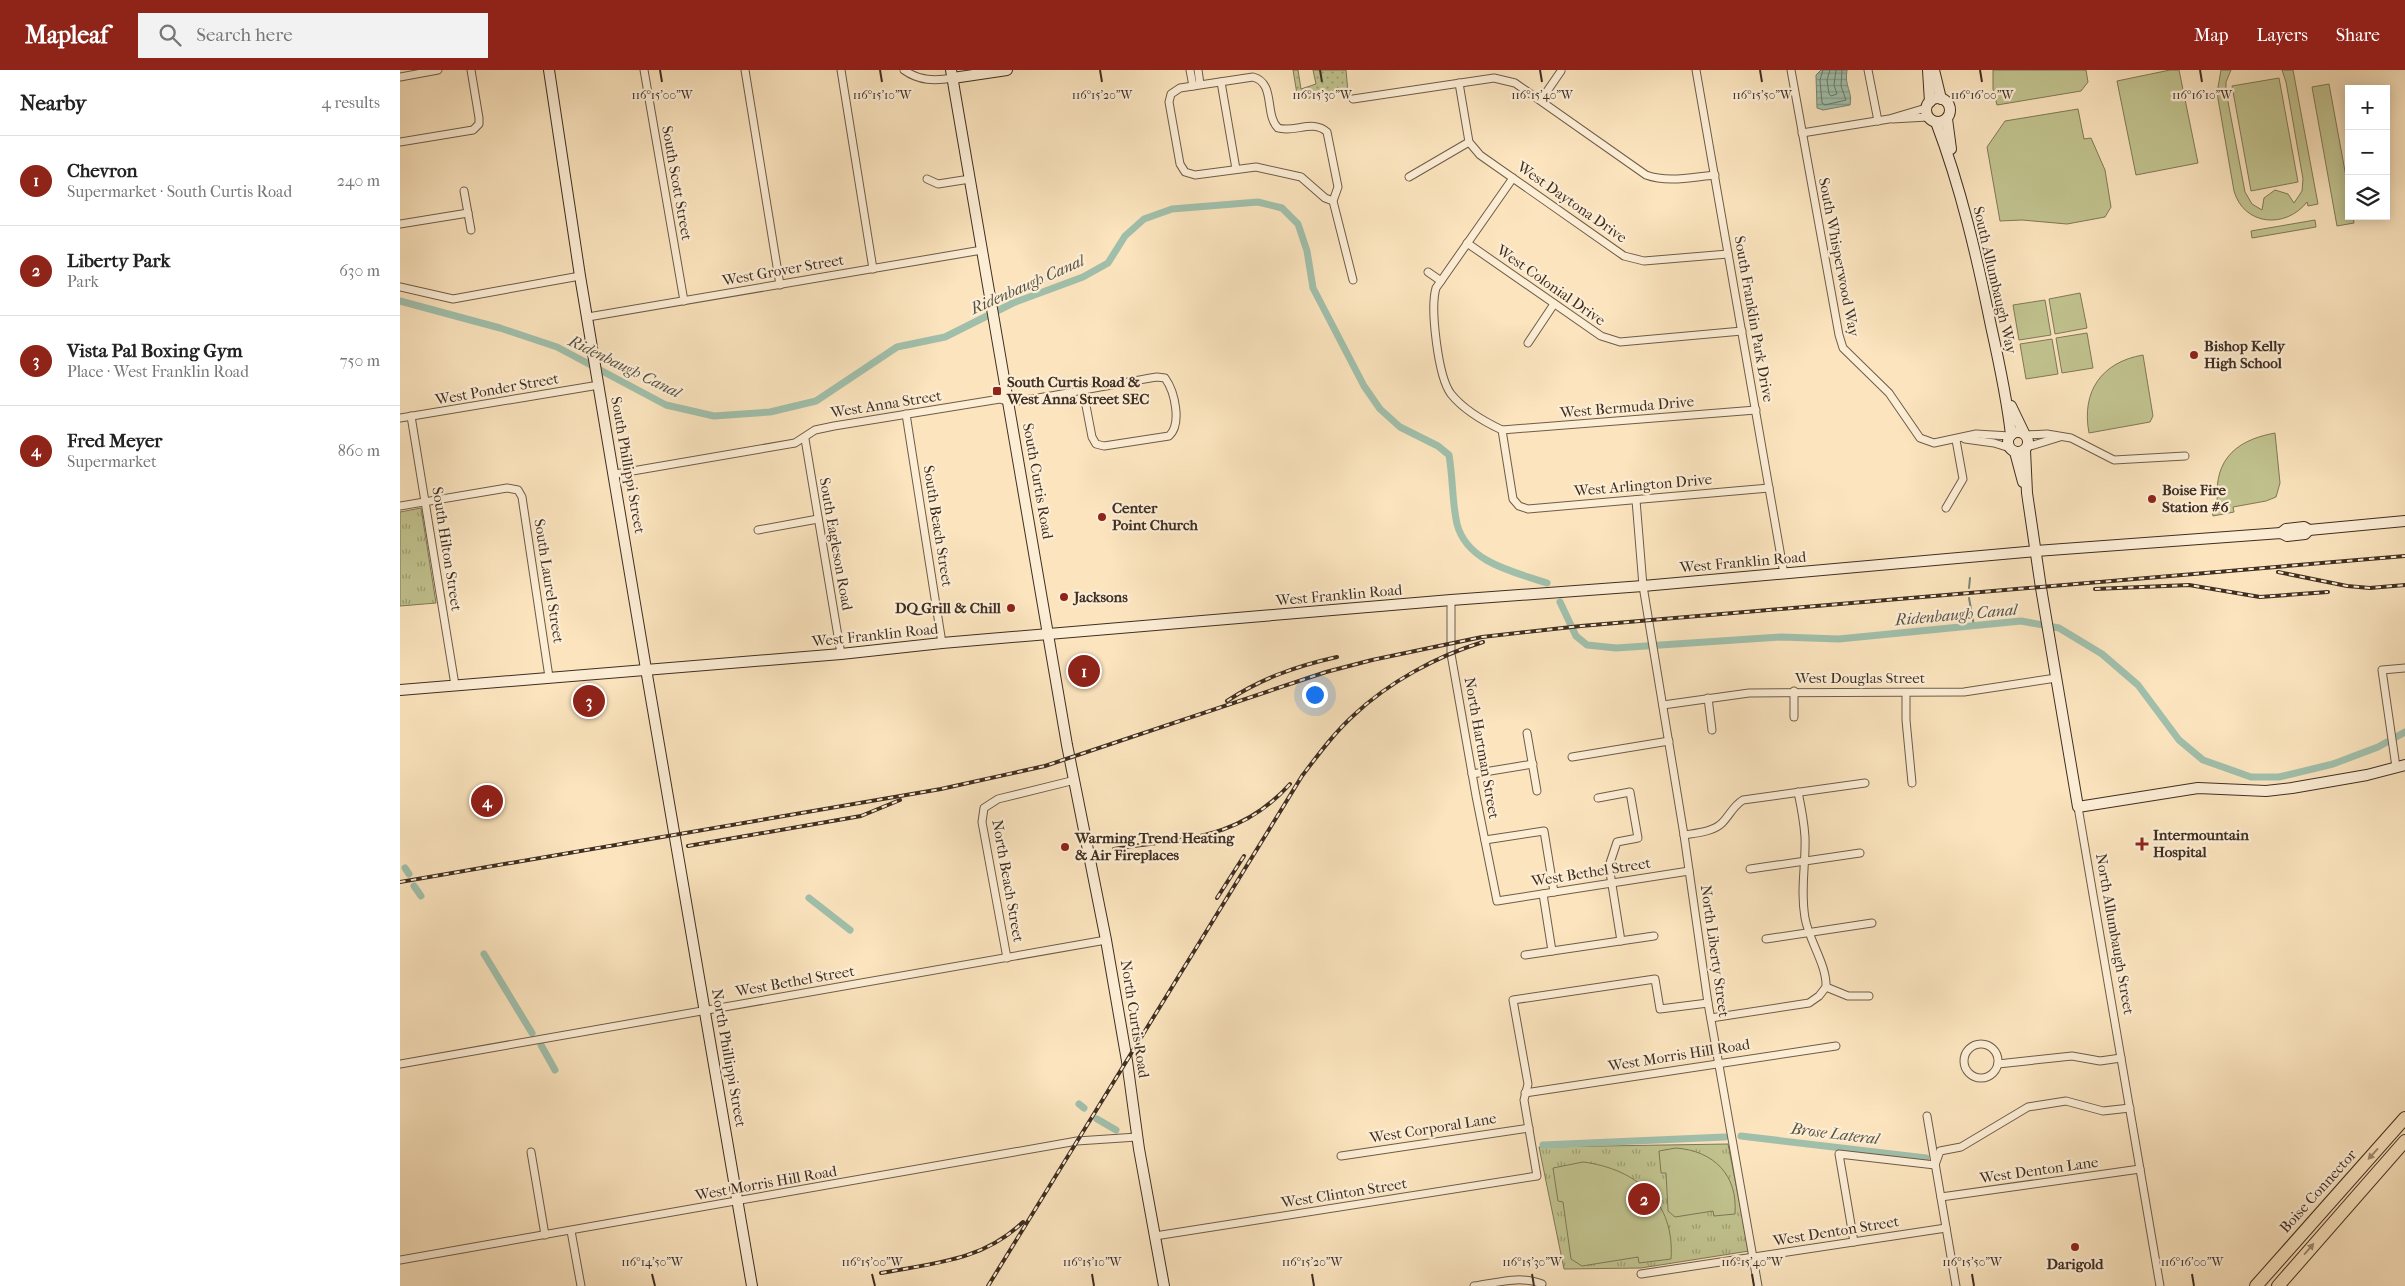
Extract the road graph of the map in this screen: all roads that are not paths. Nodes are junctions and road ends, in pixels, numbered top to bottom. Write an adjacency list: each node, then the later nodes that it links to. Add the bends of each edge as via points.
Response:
1 (438, 70): 18 (street)
2 (471, 70): 29 (street, via 480,118 473,130)
3 (549, 70): 48 (street, South Phillippi Street)
4 (644, 70): 53 (street, South Scott Street)
5 (745, 70): 51 (street)
6 (841, 70): 46 (street)
7 (904, 70): 17 (street, via 927,80)
8 (1006, 70): 17 (street)
9 (1190, 70): 21 (street)
10 (1198, 70): 21 (street)
11 (1696, 70): 33 (street, South Franklin Park Drive)
12 (1791, 70): 28 (street, South Whisperwood Way)
13 (1868, 70): 27 (street)
14 (1928, 70): 25 (street, South Allumbaugh Way)
15 (1934, 70): 23 (street)
16 (1561, 71): 24 (street)
17 (952, 74): 37 (street, South Curtis Road)
18 (400, 77)
19 (1221, 82): 21 (street); 31 (street); 39 (street, via 1258,78 1266,88 1272,120 1278,128 1318,126 1327,132 1338,187)
20 (1459, 83): 22 (street); 24 (street, via 1505,78); 30 (street)
21 (1196, 85): 31 (street, via 1174,90 1169,102 1180,164 1185,172 1195,175)
22 (1353, 99)
23 (1941, 99): 25 (street); 26 (street, South Allumbaugh Way, via 1950,107)
24 (1541, 100): 33 (street, via 1646,174 1669,179)
25 (1930, 112): 26 (street); 27 (street); 32 (street, South Allumbaugh Way)
26 (1947, 119): 32 (street, South Allumbaugh Way)
27 (1878, 121): 28 (street)
28 (1802, 133): 71 (street, South Whisperwood Way, via 1843,348 1889,393 1920,438 1934,443)
29 (400, 142)
30 (1469, 142): 34 (street); 35 (street, West Daytona Drive)
31 (1236, 168): 39 (street, via 1256,167 1301,177)
32 (1953, 172): 60 (street, South Allumbaugh Way)
33 (1715, 175): 45 (street, South Franklin Park Drive)
34 (1409, 177)
35 (1513, 178): 43 (street); 45 (street, West Daytona Drive, via 1624,256 1644,261)
36 (927, 179): 37 (street, via 938,184)
37 (970, 179): 44 (street, South Curtis Road)
38 (464, 191): 40 (street)
39 (1332, 201): 49 (street)
40 (468, 212): 41 (street); 42 (street)
41 (400, 224)
42 (471, 230)
43 (1468, 243): 50 (street); 54 (street, West Colonial Drive)
44 (982, 250): 46 (street, West Grover Street); 61 (street, South Curtis Road)
45 (1728, 254): 56 (street, South Franklin Park Drive)
46 (873, 269): 51 (street, West Grover Street)
47 (1428, 272): 50 (street)
48 (580, 276): 52 (street, via 453,299); 55 (street, South Phillippi Street)
49 (1353, 280)
50 (1441, 281): 66 (street, via 1432,300 1432,310 1445,382 1460,403)
51 (780, 285): 53 (street, West Grover Street)
52 (400, 287)
53 (684, 301): 55 (street, West Grover Street)
54 (1554, 304): 56 (street, West Colonial Drive, via 1600,336 1620,342); 57 (street)
55 (588, 318): 58 (street, South Phillippi Street)
56 (1742, 331): 62 (street, South Franklin Park Drive)
57 (1528, 343)
58 (598, 381): 64 (street, West Ponder Street); 74 (street, South Phillippi Street)
59 (1083, 390): 59 (street, West Anna Street, via 1096,444 1104,446 1169,436 1175,431 1177,423 1170,386 1165,378); 61 (street, West Anna Street)
60 (2007, 396): 67 (street, South Allumbaugh Way); 68 (street, South Allumbaugh Way)
61 (1009, 402): 63 (street, West Anna Street, via 1000,400); 87 (street, South Curtis Road)
62 (1756, 410): 66 (street, West Bermuda Drive); 75 (street, South Franklin Park Drive)
63 (906, 414): 70 (street, West Anna Street, via 815,430); 88 (street, South Beach Street)
64 (411, 416): 65 (street, West Ponder Street); 77 (street, South Hilton Street)
65 (400, 418)
66 (1502, 430): 76 (street, West Arlington Drive, via 1513,499 1518,506 1528,509)
67 (2025, 434): 68 (street); 69 (street); 72 (street, via 2029,441)
68 (2010, 435): 71 (street, South Whisperwood Way, via 1976,434); 72 (street, via 2008,441)
69 (2060, 437): 72 (street); 73 (street, via 2071,438 2114,460)
70 (805, 439): 74 (street, West Anna Street, via 795,444); 80 (street, South Eagleson Road)
71 (1959, 440): 72 (street, South Whisperwood Way); 79 (street, via 1963,479)
72 (2019, 449): 83 (street)
73 (2185, 456)
74 (615, 474): 90 (street, South Phillippi Street)
75 (1769, 488): 76 (street, West Arlington Drive); 84 (street, South Franklin Park Drive)
76 (1636, 500): 85 (street, North Liberty Street)
77 (425, 502): 78 (street); 92 (street, South Laurel Street, via 507,488 518,490 522,497); 94 (street, South Hilton Street)
78 (400, 506)
79 (1946, 508)
80 (818, 519): 82 (street); 89 (street, South Eagleson Road)
81 (2405, 521): 83 (street, West Franklin Road, via 2309,530 2305,534 2287,536 2281,533)
82 (758, 530)
83 (2036, 551): 84 (street, West Franklin Road); 93 (street, North Allumbaugh Street)
84 (1784, 574): 85 (street, West Franklin Road)
85 (1643, 586): 86 (street, West Franklin Road); 99 (street, North Liberty Street)
86 (1451, 600): 87 (street, West Franklin Road); 108 (street, North Hartman Street, via 1451,654)
87 (1049, 635): 88 (street, West Franklin Road); 105 (street, South Curtis Road)
88 (942, 643): 89 (street, West Franklin Road)
89 (841, 654): 90 (street, West Franklin Road)
90 (646, 668): 92 (street, West Franklin Road); 116 (street, South Phillippi Street)
91 (2405, 668): 107 (street, via 2382,670 2394,749)
92 (549, 677): 94 (street, West Franklin Road)
93 (2056, 678): 97 (street, West Douglas Street, via 1964,692); 115 (street, North Allumbaugh Street)
94 (455, 685): 95 (street, West Franklin Road)
95 (400, 690)
96 (1794, 691): 97 (street, West Douglas Street); 98 (street, West Douglas Street); 100 (street)
97 (1906, 693): 111 (street)
98 (1708, 698): 99 (street, West Douglas Street); 101 (street)
99 (1663, 705): 103 (street, North Liberty Street)
100 (1794, 717)
101 (1712, 730)
102 (1527, 733): 106 (street)
103 (1669, 741): 104 (street); 117 (street, North Liberty Street)
104 (1572, 757)
105 (1070, 758): 109 (street, North Curtis Road)
106 (1532, 764): 108 (street); 112 (street)
107 (2400, 766): 115 (street, via 2292,788 2266,791 2198,788)
108 (1472, 774): 118 (street, North Hartman Street)
109 (1075, 780): 131 (street, North Curtis Road); 135 (street, North Beach Street, via 998,799 984,808 982,822)
110 (1865, 783): 113 (street)
111 (1912, 783)
112 (1537, 791)
113 (1798, 792): 117 (street, via 1743,800 1713,829); 120 (street, via 1805,838)
114 (1598, 798): 123 (street, via 1630,792 1638,838 1617,842 1609,866)
115 (2078, 807): 142 (street, North Allumbaugh Street)
116 (675, 834): 139 (street, North Phillippi Street)
117 (1684, 835): 122 (street, North Liberty Street)
118 (1485, 840): 124 (street, via 1544,831); 126 (street, North Hartman Street)
119 (1860, 853): 120 (street)
120 (1803, 861): 121 (street); 128 (street, via 1802,898)
121 (1750, 869)
122 (1689, 871): 123 (street, West Bethel Street); 138 (street, North Liberty Street)
123 (1611, 883): 124 (street, West Bethel Street); 132 (street)
124 (1554, 892): 125 (street, West Bethel Street)
125 (1543, 894): 126 (street, West Bethel Street); 133 (street)
126 (1497, 901)
127 (1872, 923): 128 (street)
128 (1808, 933): 130 (street); 136 (street, via 1824,969)
129 (1654, 936): 132 (street)
130 (1766, 939)
131 (1106, 940): 135 (street, West Bethel Street); 151 (street, North Curtis Road)
132 (1621, 941): 133 (street)
133 (1552, 951): 134 (street)
134 (1525, 955)
135 (1007, 958): 139 (street, West Bethel Street)
136 (1826, 987): 137 (street, via 1848,996); 140 (street, via 1809,1003)
137 (1869, 996)
138 (1708, 1002): 140 (street, North Liberty Street); 146 (street, via 1660,1008 1655,978 1513,1000 1528,1084)
139 (705, 1010): 144 (street, West Bethel Street); 159 (street, North Phillippi Street)
140 (1711, 1018): 143 (street, North Liberty Street)
141 (1836, 1046): 143 (street, West Morris Hill Road)
142 (2121, 1058): 145 (street, via 2100,1061 2072,1056); 147 (street, North Allumbaugh Street)
143 (1719, 1063): 146 (street, West Morris Hill Road); 166 (street, North Liberty Street)
144 (400, 1064)
145 (1998, 1064): 145 (street, via 1996,1053 1983,1044 1973,1046 1965,1054 1967,1070 1982,1078 1992,1074)
146 (1525, 1093): 150 (street)
147 (2130, 1108): 156 (street, via 2103,1111 2066,1102 2028,1107 1961,1147 1940,1151); 157 (street, North Allumbaugh Street)
148 (1927, 1116): 156 (street)
149 (2405, 1118): 177 (highway, Boise Connector, one-way to 177)
150 (1529, 1128): 155 (street, West Corporal Lane); 164 (street, West Clinton Street, via 1537,1176)
151 (1137, 1137): 159 (street, West Morris Hill Road, via 1077,1141); 164 (street, North Curtis Road)
152 (2405, 1141): 160 (highway, Boise Connector)
153 (531, 1152): 163 (street)
154 (2405, 1152): 160 (highway)
155 (1341, 1156)
156 (1935, 1165): 158 (street); 165 (street, via 1838,1154)
157 (2140, 1169): 158 (street, West Denton Lane); 176 (street, North Allumbaugh Street)
158 (1941, 1197): 161 (street)
159 (739, 1202): 162 (street, West Morris Hill Road); 171 (street, North Phillippi Street)
160 (2348, 1205): 178 (highway, Boise Connector, one-way to 160)
161 (1946, 1228): 165 (street, West Denton Street); 175 (street)
162 (571, 1231): 163 (street, West Morris Hill Road); 170 (street)
163 (545, 1235): 167 (street, West Morris Hill Road)
164 (1154, 1236): 172 (street, North Curtis Road)
165 (1854, 1242): 166 (street, West Denton Street)
166 (1753, 1257): 168 (street, West Denton Street); 174 (street, North Liberty Street)
167 (400, 1260)
168 (1641, 1274)
169 (1542, 1284): 173 (street, via 1522,1279)
170 (581, 1286)
171 (752, 1286)
172 (1164, 1286)
173 (1474, 1286)
174 (1758, 1286)
175 (1956, 1286)
176 (2160, 1286)
177 (2256, 1286)
178 (2278, 1286)

